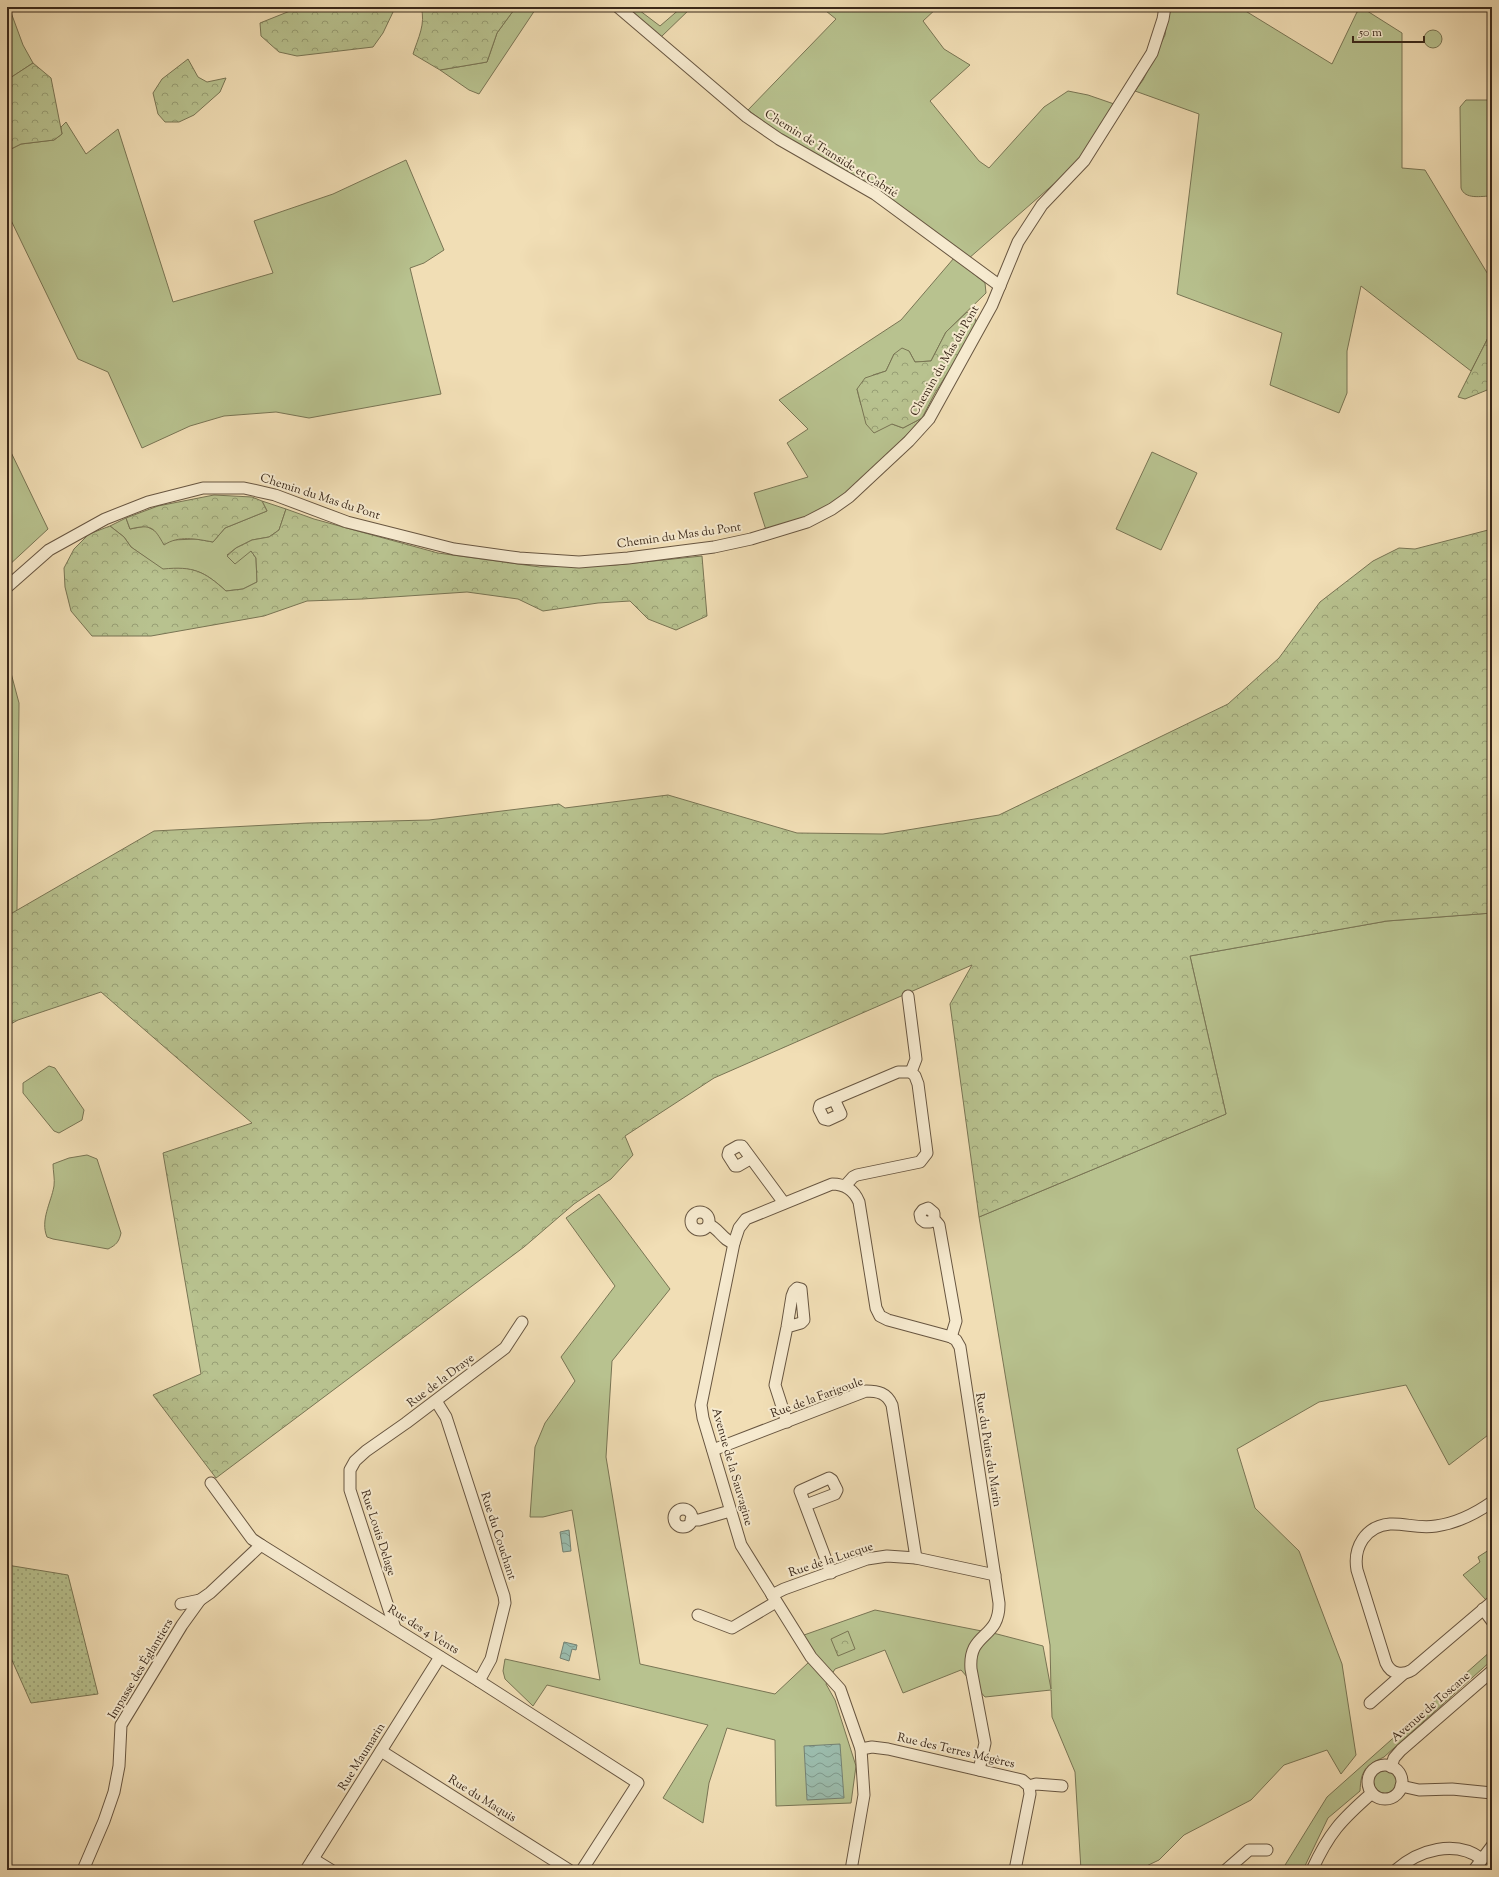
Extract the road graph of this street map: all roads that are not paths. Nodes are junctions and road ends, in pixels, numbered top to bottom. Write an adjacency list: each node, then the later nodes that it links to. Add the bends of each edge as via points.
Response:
1 (618, 7): 3 (street, Chemin de Transide et Cabrié, via 747,117 779,139 875,194)
2 (1165, 7): 3 (street, Chemin du Mas du Pont, via 1152,53 1084,161 1042,205 1018,242)
3 (1000, 286): 4 (street, Chemin du Mas du Pont, via 929,419 909,441 832,510 807,522 751,539 714,547 607,560 579,562 519,558 454,549 347,522 275,495 244,488 203,488 148,502 105,519 59,544)
4 (7, 587)
5 (908, 996): 6 (street, via 916,1059)
6 (911, 1072): 7 (street, via 898,1072); 9 (street, via 918,1084 928,1147 924,1158 914,1165 857,1175)
7 (834, 1099)
8 (750, 1160): 10 (street)
9 (845, 1186): 10 (street, via 832,1184); 16 (street, via 853,1192 859,1202 876,1308 880,1316)
10 (784, 1202): 13 (street, Avenue de la Sauvagine, via 743,1222)
11 (934, 1219): 16 (street, via 939,1226 956,1321)
12 (709, 1225): 13 (street, via 717,1228)
13 (734, 1243): 19 (street, Avenue de la Sauvagine, via 701,1398 701,1412)
14 (522, 1322): 17 (street, Rue de la Draye, via 505,1348)
15 (787, 1327): 18 (street, via 775,1385)
16 (951, 1337): 29 (street, Rue du Puits du Marin, via 960,1348)
17 (436, 1401): 20 (street, Rue de la Draye); 41 (street, Rue du Couchant, via 446,1417 505,1602 491,1659)
18 (788, 1422): 19 (street, Rue de la Farigoule); 27 (street, Rue de la Farigoule, via 866,1391 882,1393 890,1399)
19 (713, 1450): 24 (street, Avenue de la Sauvagine)
20 (366, 1451): 37 (street, Rue Louis Delage, via 350,1470 350,1490)
21 (211, 1483): 26 (street, Rue des 4 Vents, via 252,1539)
22 (1492, 1502): 40 (street, via 1465,1518 1445,1524 1421,1527 1390,1524 1378,1527 1368,1533 1360,1543 1357,1570 1386,1663 1393,1672)
23 (806, 1505): 28 (street)
24 (730, 1511): 25 (street); 30 (street, Avenue de la Sauvagine, via 741,1544)
25 (692, 1520)
26 (260, 1545): 31 (street, Impasse des Églantiers); 37 (street, Rue des 4 Vents)
27 (916, 1558): 28 (street, Rue de la Lucque, via 877,1557); 29 (street, Rue de la Lucque)
28 (831, 1573): 30 (street, Rue de la Lucque, via 784,1589)
29 (995, 1575): 46 (street, Rue du Puits du Marin, via 998,1616 991,1630 978,1641 971,1658 985,1743)
30 (774, 1599): 35 (street, Rue de la Lucque, via 737,1627 732,1628); 43 (street, Avenue de la Sauvagine, via 811,1657 840,1689)
31 (200, 1600): 33 (street, Impasse des Églantiers); 56 (street, Impasse des Églantiers, via 121,1724 114,1792)
32 (1492, 1602): 34 (street)
33 (181, 1604)
34 (1482, 1609): 36 (street); 40 (street, via 1412,1670)
35 (698, 1615)
36 (1492, 1621)
37 (395, 1628): 38 (street, Rue des 4 Vents)
38 (440, 1657): 41 (street, Rue des 4 Vents); 44 (street, Rue Maumarin)
39 (1492, 1671): 45 (street, Avenue de Toscane, via 1401,1750)
40 (1403, 1674): 42 (street)
41 (479, 1680): 60 (street, Rue des 4 Vents, via 638,1783)
42 (1370, 1703)
43 (860, 1749): 46 (street, Rue des Terres Mégères, via 888,1749); 61 (street, Avenue de la Sauvagine, via 864,1795)
44 (381, 1751): 54 (street, Rue Maumarin); 59 (street, Rue du Maquis)
45 (1391, 1766): 49 (street, via 1401,1778); 50 (street, via 1379,1766 1371,1772 1368,1782)
46 (979, 1770): 47 (street, Rue des Terres Mégères, via 1022,1780)
47 (1029, 1786): 48 (street); 62 (street, via 1030,1798)
48 (1062, 1786)
49 (1401, 1786): 50 (street, via 1397,1794 1388,1799 1382,1799); 51 (street, via 1419,1790 1452,1789)
50 (1372, 1793): 64 (street, via 1335,1828)
51 (1492, 1793)
52 (1492, 1846): 55 (street)
53 (1267, 1850): 63 (street, via 1249,1850)
54 (313, 1859): 57 (street, Rue Maumarin); 58 (street)
55 (1482, 1859): 65 (street, via 1468,1851 1440,1849 1411,1858); 66 (street)
56 (83, 1870)
57 (306, 1870)
58 (331, 1870)
59 (569, 1870)
60 (582, 1870)
61 (851, 1870)
62 (1015, 1870)
63 (1226, 1870)
64 (1312, 1870)
65 (1396, 1870)
66 (1474, 1870)

